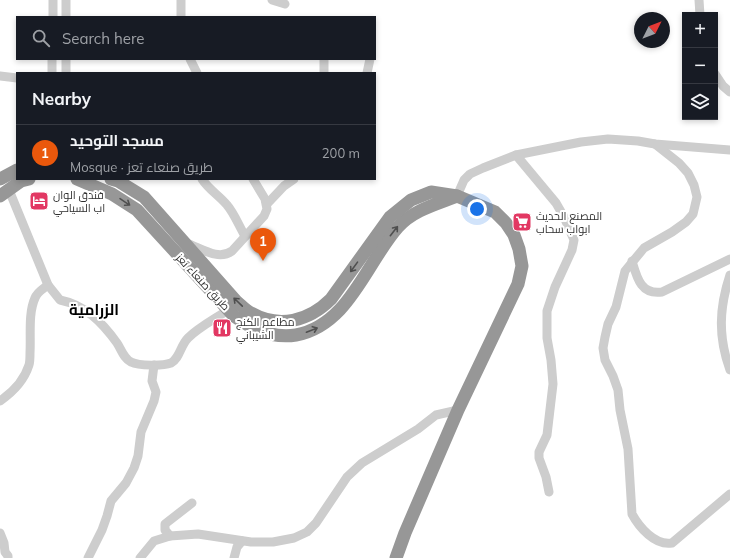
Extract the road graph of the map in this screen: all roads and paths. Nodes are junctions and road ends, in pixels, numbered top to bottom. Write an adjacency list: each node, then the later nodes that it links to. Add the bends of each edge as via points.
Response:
1 (53, 0): 8 (street)
2 (66, 0): 9 (street)
3 (181, 0): 10 (street)
4 (272, 0): 6 (street)
5 (699, 0): 7 (street)
6 (285, 4)
7 (700, 12)
8 (53, 16)
9 (66, 16)
10 (181, 16)
11 (52, 60): 16 (street)
12 (66, 60): 17 (street)
13 (190, 60): 18 (street)
14 (324, 60): 19 (street)
15 (370, 60): 20 (street)
16 (52, 72)
17 (66, 72)
18 (196, 72)
19 (324, 72)
20 (367, 72)
21 (0, 76): 22 (street)
22 (16, 78)
23 (718, 78): 24 (street)
24 (730, 92)
25 (655, 144): 26 (street); 27 (street, via 608,139); 42 (street, via 688,173 694,185 696,205 686,222 644,248)
26 (730, 150)
27 (516, 155): 37 (street, via 470,174 464,180); 50 (street, via 556,203 574,240 547,311 547,338 552,360 553,384 547,435 538,458)
28 (16, 171): 29 (highway)
29 (0, 179)
30 (25, 180): 36 (highway)
31 (79, 180): 45 (highway, طريق صنعاء تعز, one-way to 45, via 112,194 137,210)
32 (113, 180): 40 (highway, طريق صنعاء تعز, via 144,197)
33 (203, 180): 39 (street, via 228,206)
34 (253, 180): 38 (street)
35 (293, 180): 38 (street)
36 (4, 193): 44 (street)
37 (457, 196): 40 (highway, طريق صنعاء تعز, one-way to 40, via 431,192 411,200 390,217 321,309 309,316 287,321 270,320 250,313 236,301); 45 (highway, طريق صنعاء تعز, one-way to 37, via 248,326 278,335 303,333 318,327 329,321 342,307 399,226 415,213); 49 (highway, طريق صنعاء تعز, via 495,212 506,223 520,249 522,266 518,284)
38 (267, 204): 39 (street, via 268,209 264,216)
39 (245, 236): 40 (street, via 232,251 222,256)
40 (184, 242)
41 (730, 259): 42 (street, via 662,292 653,293 640,283)
42 (632, 261): 51 (street, via 625,271 616,307 608,324 604,348 605,360 618,390 628,449 632,514 646,532 661,543 672,544)
43 (730, 275): 47 (street, via 721,320 723,350)
44 (48, 285): 46 (street, via 60,300 70,302 93,315 131,362); 48 (street, via 35,297 31,309 29,364 12,392)
45 (228, 310): 46 (street, via 187,339 176,359 164,365)
46 (154, 365): 57 (street, via 152,381 156,392 141,432 134,468 126,483 111,501)
47 (730, 370)
48 (0, 401)
49 (458, 410): 55 (street, via 436,415 362,463 347,477 308,532 273,542); 60 (highway, طريق صنعاء تعز)
50 (549, 492)
51 (730, 494)
52 (192, 503): 54 (street, via 165,524 165,530)
53 (0, 532): 56 (street)
54 (170, 536): 55 (street, via 198,534); 58 (street, via 154,541)
55 (242, 541): 59 (street)
56 (5, 556)
57 (88, 558)
58 (140, 558)
59 (234, 558)
60 (396, 558)

